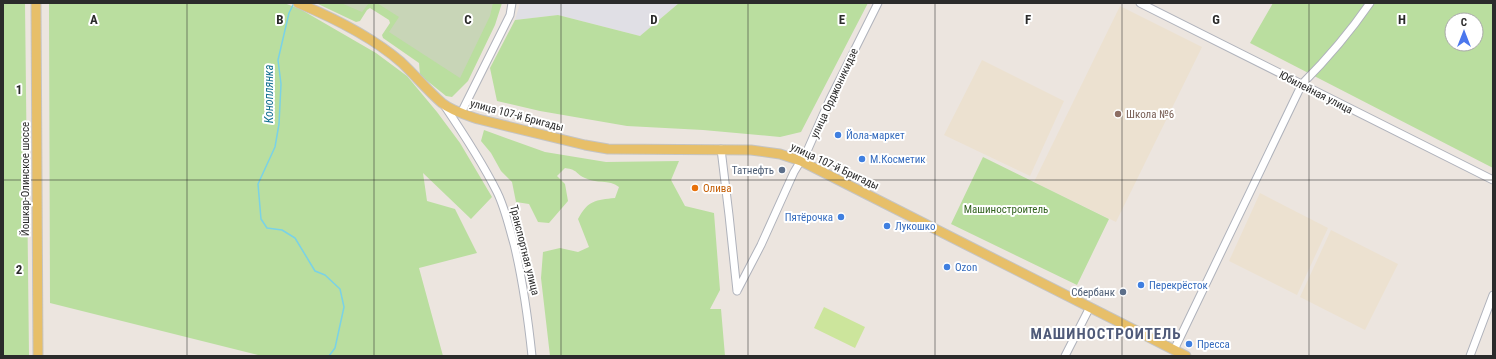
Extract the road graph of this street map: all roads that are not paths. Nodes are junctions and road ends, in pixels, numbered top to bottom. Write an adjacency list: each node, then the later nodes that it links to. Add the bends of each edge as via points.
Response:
1 (36, 3): 16 (main road, Йошкар-Олинское шоссе)
2 (512, 3): 9 (street, via 510,15)
3 (878, 3): 11 (street, улица Орджоникидзе)
4 (1140, 3): 7 (street, Юбилейная улица)
5 (1370, 3): 7 (street, via 1341,42)
6 (300, 4): 8 (main road, Транспортная улица, via 345,25 384,49 401,62)
7 (1302, 84): 12 (street, Юбилейная улица); 15 (street)
8 (443, 104): 9 (main road, улица 107-й Бригады); 17 (street, Транспортная улица, via 465,137 504,207 523,286)
9 (461, 113): 10 (main road, улица 107-й Бригады, via 577,144 608,149)
10 (720, 149): 11 (main road, улица 107-й Бригады, via 780,154); 11 (street, улица Орджоникидзе, via 730,215 737,292)
11 (801, 161): 14 (main road, улица 107-й Бригады)
12 (1493, 180)
13 (1493, 294): 20 (street)
14 (1090, 307): 15 (main road, улица 107-й Бригады); 18 (street)
15 (1174, 350): 19 (main road, улица 107-й Бригады)
16 (38, 356)
17 (532, 356)
18 (1065, 356)
19 (1186, 356)
20 (1470, 356)

